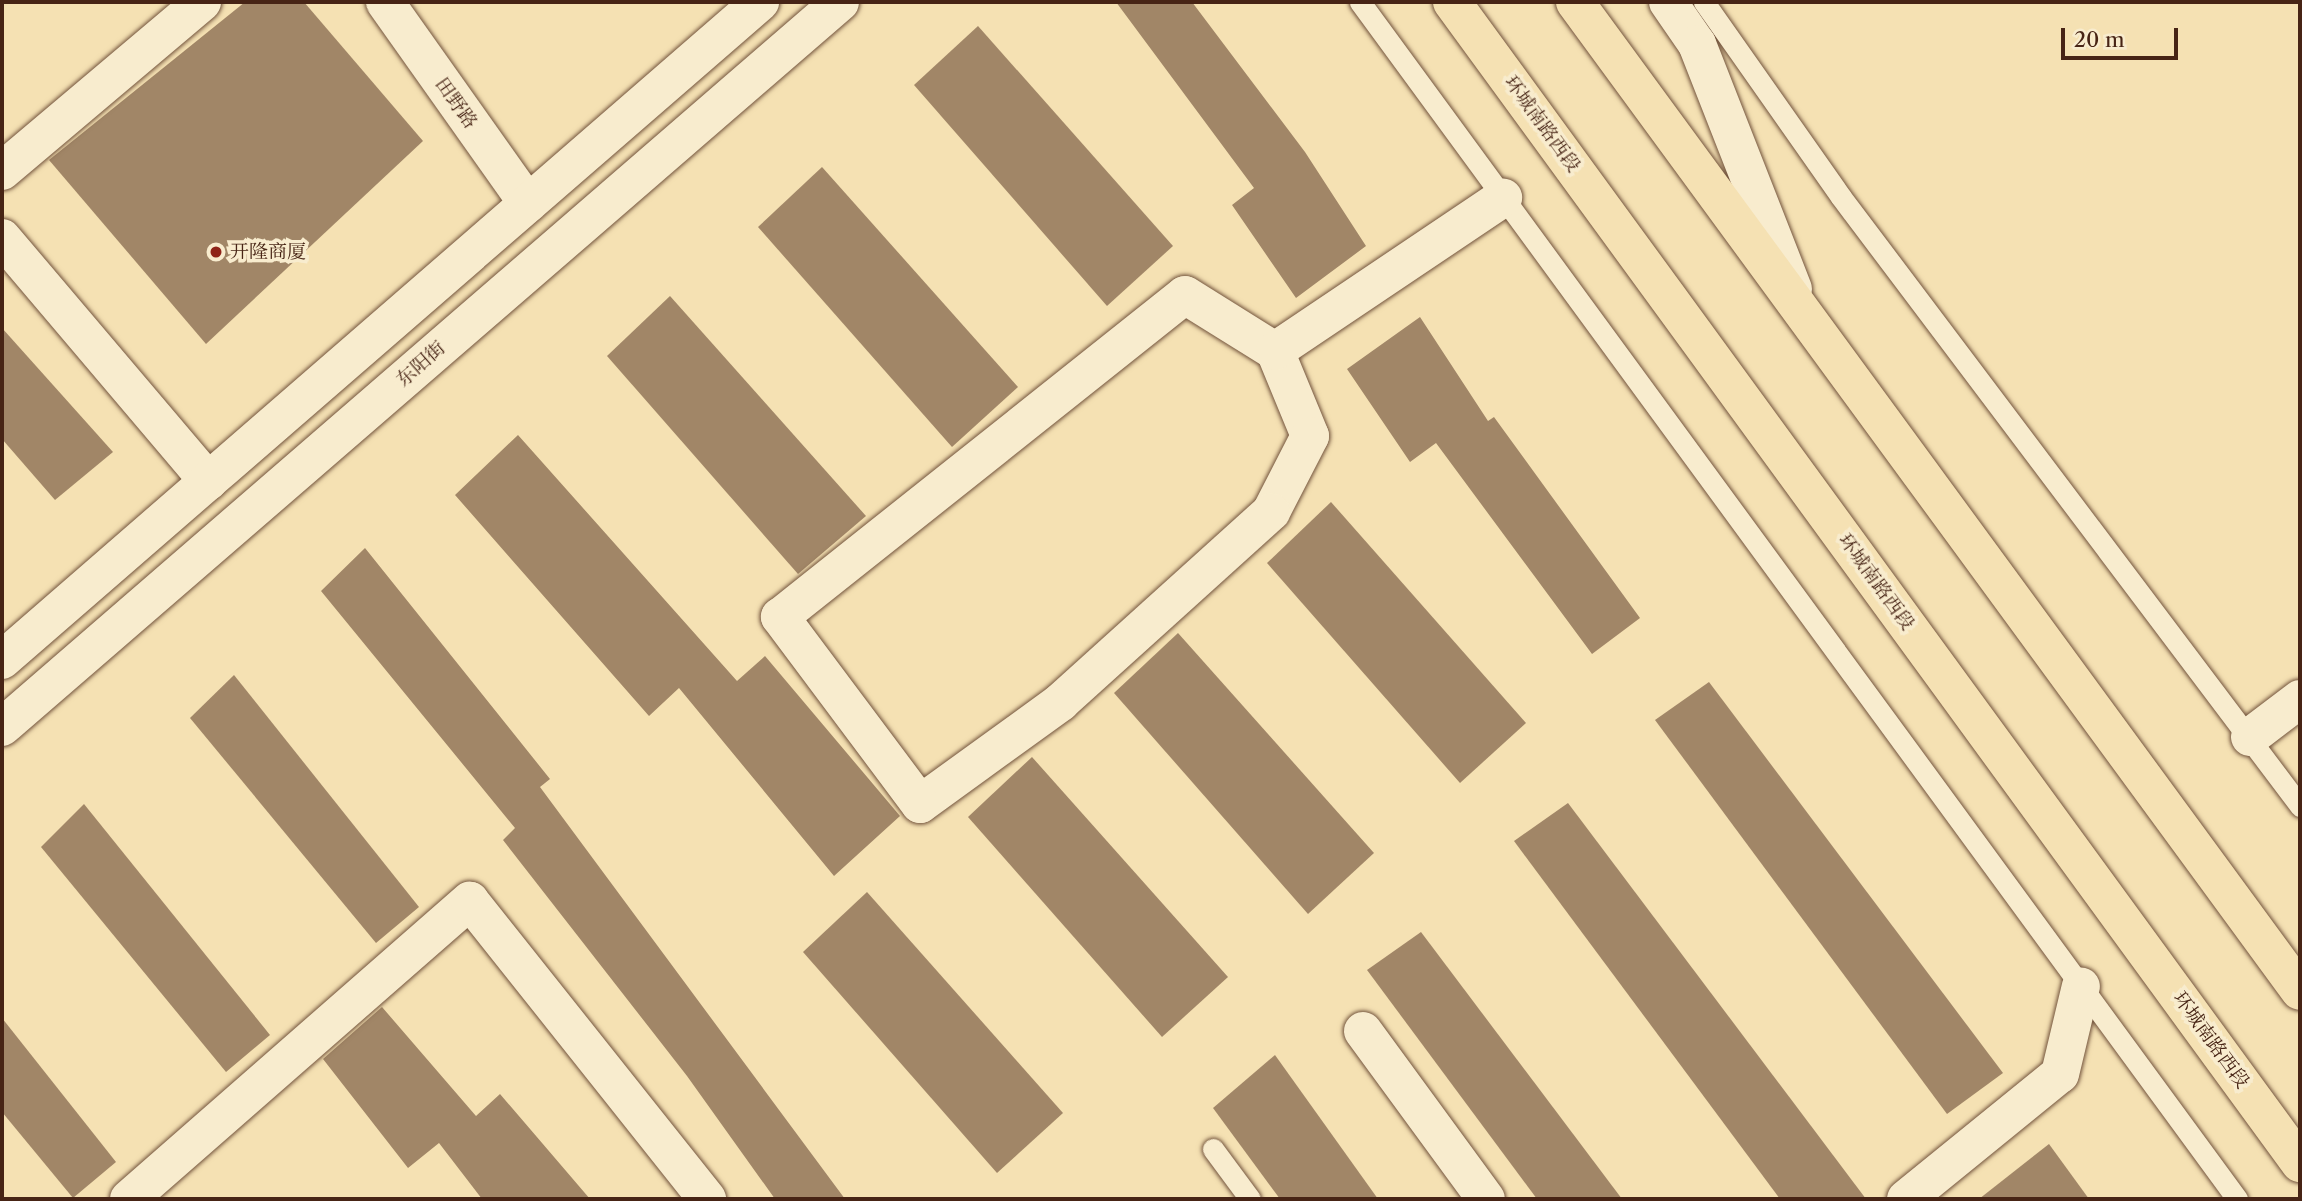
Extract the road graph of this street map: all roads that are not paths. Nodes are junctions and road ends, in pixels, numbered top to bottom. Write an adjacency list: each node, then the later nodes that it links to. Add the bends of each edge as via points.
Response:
1 (202, 2): 10 (street)
2 (385, 2): 12 (street, 田野路)
3 (760, 2): 12 (street)
4 (840, 2): 19 (street, 东阳街)
5 (1360, 2): 11 (lane)
6 (1452, 2): 26 (main road, 环城南路西段)
7 (1575, 2): 14 (main road)
8 (1668, 2): 14 (street, via 1697,44)
9 (1704, 2): 20 (lane, via 1842,197)
10 (2, 171)
11 (1503, 198): 15 (street); 22 (lane)
12 (528, 204): 16 (street)
13 (2, 238): 16 (street)
14 (1801, 310): 23 (main road)
15 (1275, 351): 15 (street, via 1185,295 780,617 920,804 1061,702 1270,512 1310,436)
16 (208, 481): 17 (street)
17 (2, 660)
18 (2300, 699): 20 (street)
19 (2, 727)
20 (2249, 737): 21 (lane)
21 (2300, 806)
22 (2081, 986): 31 (street, via 2060,1074); 32 (lane)
23 (2300, 991)
24 (1363, 1031): 30 (street)
25 (1213, 1149): 29 (lane)
26 (2299, 1164)
27 (129, 1199): 28 (street, via 470,901)
28 (707, 1199)
29 (1250, 1199)
30 (1486, 1199)
31 (1906, 1199)
32 (2237, 1199)

